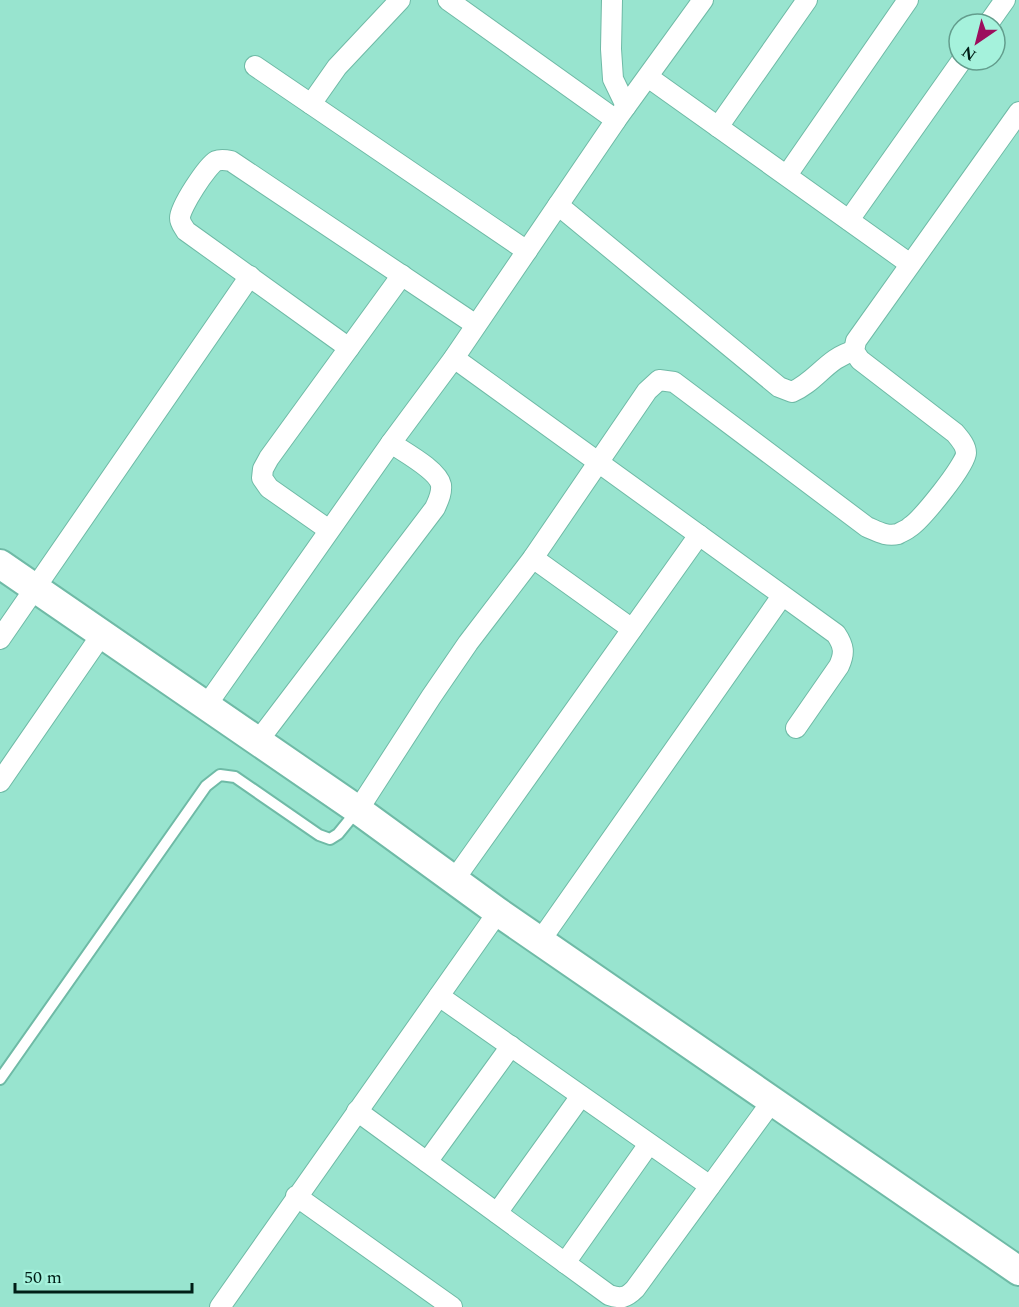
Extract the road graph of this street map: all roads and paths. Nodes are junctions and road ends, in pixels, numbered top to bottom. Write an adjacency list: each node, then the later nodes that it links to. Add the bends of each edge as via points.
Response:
1 (400, 0): 10 (street, via 337,67)
2 (448, 0): 12 (street)
3 (612, 0): 12 (street, via 613,79)
4 (703, 0): 9 (street)
5 (807, 0): 13 (street)
6 (908, 0): 14 (street)
7 (255, 66): 10 (street)
8 (954, 72): 16 (street)
9 (648, 77): 12 (street); 13 (street)
10 (311, 104): 17 (street)
11 (1019, 112): 18 (street)
12 (621, 113): 15 (street)
13 (718, 127): 14 (street)
14 (787, 175): 16 (street)
15 (558, 205): 17 (street); 23 (street, via 779,387 792,392 802,388 834,360)
16 (849, 220): 18 (street)
17 (526, 251): 21 (street)
18 (910, 264): 23 (street, via 856,341)
19 (402, 275): 20 (street, via 231,161 222,159 207,170 181,211 180,221 186,231); 21 (street); 22 (street)
20 (250, 276): 22 (street); 31 (street)
21 (476, 325): 24 (street)
22 (349, 348): 27 (street, via 269,458 262,478 269,488)
23 (854, 351): 26 (street, via 860,360 955,433 966,453 962,464 922,516 897,534 884,534 867,526 674,382 659,381 647,391)
24 (454, 358): 25 (street); 26 (street)
25 (391, 443): 27 (street); 38 (street, via 434,472 441,484 441,496)
26 (599, 463): 28 (street); 29 (street)
27 (329, 530): 36 (street)
28 (699, 535): 32 (street); 33 (street)
29 (533, 558): 33 (street); 40 (street, via 430,697)
30 (0, 564): 31 (street)
31 (35, 587): 34 (street); 35 (street)
32 (782, 596): 37 (street, via 836,634 843,645 839,666); 43 (street)
33 (632, 629): 41 (street)
34 (102, 634): 36 (street); 39 (street)
35 (0, 639)
36 (206, 706): 38 (street)
37 (796, 728)
38 (258, 741): 40 (street)
39 (0, 782)
40 (358, 810): 41 (street); 46 (lane, via 330,839 235,777 220,776 206,786)
41 (454, 879): 42 (street)
42 (498, 912): 43 (street); 44 (street)
43 (540, 940): 48 (street)
44 (439, 996): 45 (street); 49 (street)
45 (511, 1046): 47 (street); 51 (street)
46 (0, 1079)
47 (582, 1096): 50 (street); 54 (street)
48 (773, 1100): 52 (street); 56 (street)
49 (357, 1111): 51 (street); 53 (street)
50 (649, 1144): 52 (street); 55 (street)
51 (427, 1162): 54 (street)
52 (710, 1186): 55 (street, via 628,1296 609,1295)
53 (297, 1196): 57 (street); 58 (street)
54 (497, 1213): 55 (street)
55 (565, 1263)
56 (1019, 1271)
57 (220, 1307)
58 (452, 1307)

